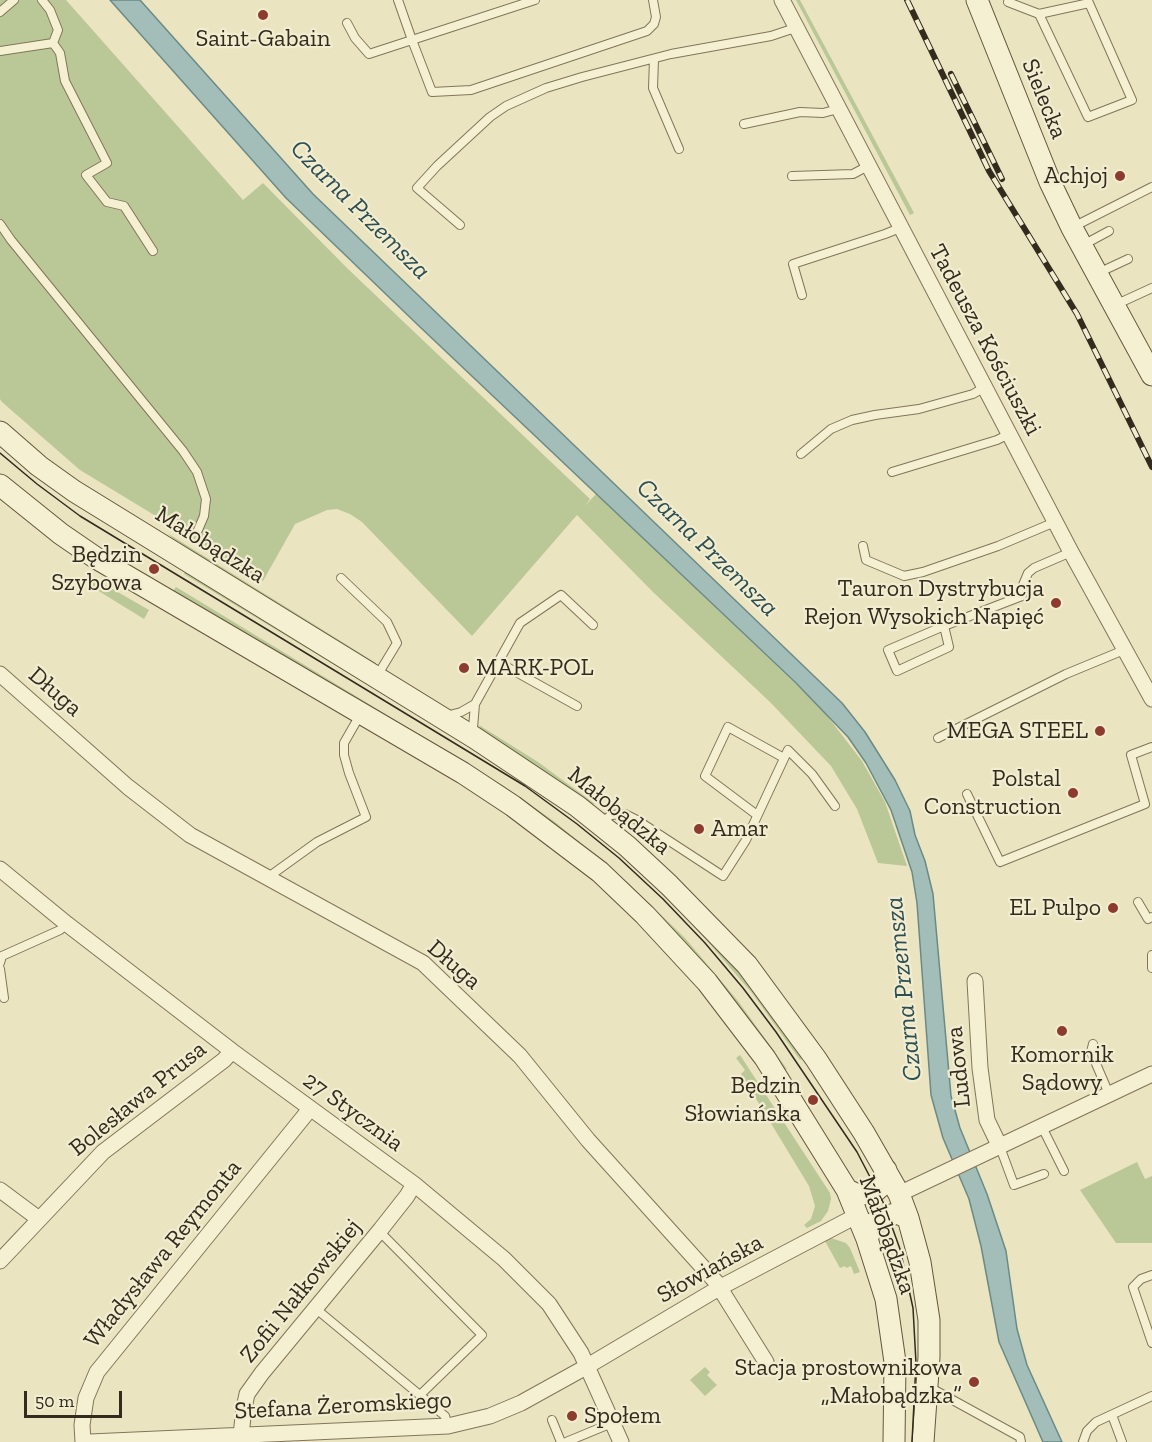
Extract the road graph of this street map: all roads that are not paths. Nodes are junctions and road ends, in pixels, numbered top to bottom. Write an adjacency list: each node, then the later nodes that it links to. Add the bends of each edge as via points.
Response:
1 (14, 0): 10 (lane)
2 (42, 0): 15 (lane, via 58,30)
3 (398, 0): 14 (lane)
4 (535, 0): 14 (lane)
5 (653, 0): 14 (lane, via 656,17 647,31 471,90 432,92)
6 (782, 0): 13 (street, Tadeusza Kościuszki)
7 (977, 0): 28 (street, Sielecka, via 1050,182)
8 (1017, 0): 9 (lane)
9 (1007, 1): 11 (lane)
10 (0, 12)
11 (1039, 14): 11 (lane, via 1088,117 1132,100 1089,3)
12 (347, 23): 14 (lane, via 369,54)
13 (795, 28): 17 (lane); 18 (street, Tadeusza Kościuszki)
14 (412, 40)
15 (53, 43): 16 (lane); 29 (lane, via 60,53 65,81 107,163 86,175 107,202 124,206)
16 (0, 51)
17 (654, 59): 20 (lane, via 653,88); 25 (lane, via 546,88 490,117 417,188)
18 (838, 109): 19 (lane, via 800,112); 21 (street, Tadeusza Kościuszki)
19 (744, 124)
20 (679, 149)
21 (868, 166): 22 (lane, via 853,174); 26 (street, Tadeusza Kościuszki)
22 (792, 176)
23 (1152, 187): 28 (lane)
24 (0, 224): 43 (lane, via 192,465 206,499)
25 (460, 225)
26 (900, 228): 33 (lane, via 793,264); 36 (street, Tadeusza Kościuszki)
27 (1110, 231): 28 (lane)
28 (1077, 237): 31 (street, Sielecka)
29 (153, 251)
30 (1128, 259): 31 (lane)
31 (1097, 273): 34 (street, Sielecka)
32 (1152, 288): 34 (lane)
33 (802, 296)
34 (1114, 306): 35 (street, Sielecka)
35 (1150, 368)
36 (985, 387): 38 (street, Tadeusza Kościuszki); 39 (lane, via 930,406 852,420 831,429)
37 (0, 432): 52 (street, Małobądzka, via 74,491)
38 (1009, 434): 40 (lane); 42 (street, Tadeusza Kościuszki)
39 (801, 454)
40 (892, 472)
41 (0, 485): 56 (street, Małobądzka, via 96,558)
42 (1055, 522): 44 (lane, via 998,546 904,576 866,560); 45 (street, Tadeusza Kościuszki)
43 (198, 530)
44 (863, 546)
45 (1071, 552): 48 (lane, via 1028,573 1022,596); 49 (street, Tadeusza Kościuszki)
46 (341, 578): 52 (lane, via 387,622 397,643)
47 (593, 625): 50 (lane, via 561,595 520,623)
48 (944, 626): 48 (lane, via 888,650 897,671 949,647)
49 (1124, 651): 53 (street, Tadeusza Kościuszki); 59 (lane, via 1066,674)
50 (498, 662): 54 (lane); 55 (lane)
51 (0, 674): 67 (street, Długa, via 167,819)
52 (376, 677): 57 (street, Małobądzka)
53 (1152, 699)
54 (475, 704): 57 (lane, via 452,716); 58 (lane)
55 (577, 706)
56 (361, 713): 67 (lane, via 344,743 344,755 366,817 317,842); 89 (street, Małobądzka, via 513,806 600,872 645,915 707,982 765,1058)
57 (439, 716): 58 (street, Małobądzka)
58 (475, 738): 65 (street, Małobądzka)
59 (938, 738)
60 (1152, 747): 62 (lane, via 1131,755 1145,804 1000,862)
61 (784, 758): 63 (lane, via 788,750); 64 (lane); 64 (lane, via 728,727 705,776)
62 (967, 794)
63 (835, 806)
64 (757, 815): 65 (lane, via 723,876 625,814 611,815)
65 (600, 824): 84 (street, Małobądzka, via 669,885 747,965 816,1059)
66 (0, 869): 70 (street, 27 Stycznia)
67 (267, 878): 98 (street, Długa, via 423,963 520,1056 588,1140)
68 (1138, 902): 69 (lane, via 1148,919)
69 (1152, 917)
70 (67, 924): 72 (lane, via 2,956); 78 (street, 27 Stycznia)
71 (1152, 955): 73 (lane)
72 (0, 963)
73 (1152, 968)
74 (0, 969): 76 (lane)
75 (975, 981): 83 (street, Ludowa, via 980,1068)
76 (4, 998)
77 (1094, 1044): 80 (lane, via 1090,1052)
78 (232, 1051): 81 (street, 27 Stycznia); 93 (street, Bolesława Prusa, via 103,1152)
79 (1152, 1074): 80 (street)
80 (1109, 1094): 82 (street)
81 (310, 1108): 87 (street, 27 Stycznia); 111 (street, Władysława Reymonta, via 97,1372 86,1398)
82 (1041, 1125): 83 (street); 85 (lane)
83 (995, 1149): 86 (lane, via 1014,1185); 90 (street)
84 (886, 1170): 89 (street, via 881,1186 874,1192 858,1195); 90 (street, Małobądzka)
85 (1064, 1171)
86 (1044, 1174)
87 (414, 1184): 94 (street, Zofii Nałkowskiej); 102 (street, 27 Stycznia, via 504,1259 549,1304)
88 (0, 1190): 93 (street)
89 (847, 1191): 91 (street, Małobądzka)
90 (898, 1194): 91 (street); 92 (street, Małobądzka)
91 (858, 1215): 95 (street, Małobądzka); 98 (street, Słowiańska)
92 (908, 1218): 95 (street, via 898,1213 881,1218 873,1224); 103 (street, Małobądzka, via 929,1320)
93 (39, 1219): 96 (street, Bolesława Prusa)
94 (379, 1231): 99 (street, Zofii Nałkowskiej); 104 (lane, via 482,1335)
95 (867, 1239): 116 (street, Małobądzka, via 893,1338)
96 (0, 1261)
97 (1152, 1275): 100 (lane, via 1133,1287)
98 (720, 1288): 101 (street, Długa); 102 (street, Słowiańska)
99 (315, 1308): 104 (lane); 110 (street, Zofii Nałkowskiej, via 248,1394)
100 (1152, 1343)
101 (766, 1362)
102 (586, 1367): 108 (street, 27 Stycznia); 109 (street, Stefana Żeromskiego, via 501,1412)
103 (927, 1386): 117 (street, Małobądzka); 118 (lane, via 1020,1437)
104 (420, 1395): 109 (lane, via 447,1418)
105 (1152, 1396): 106 (lane)
106 (1112, 1415): 119 (lane, via 1096,1422); 120 (lane)
107 (552, 1420): 113 (lane)
108 (612, 1423): 114 (lane); 115 (street, 27 Stycznia)
109 (448, 1426): 110 (street, Stefana Żeromskiego)
110 (241, 1438): 112 (street, Stefana Żeromskiego)
111 (82, 1442)
112 (90, 1442)
113 (561, 1442)
114 (566, 1442)
115 (621, 1442)
116 (894, 1442)
117 (923, 1442)
118 (1021, 1442)
119 (1083, 1442)
120 (1122, 1442)

